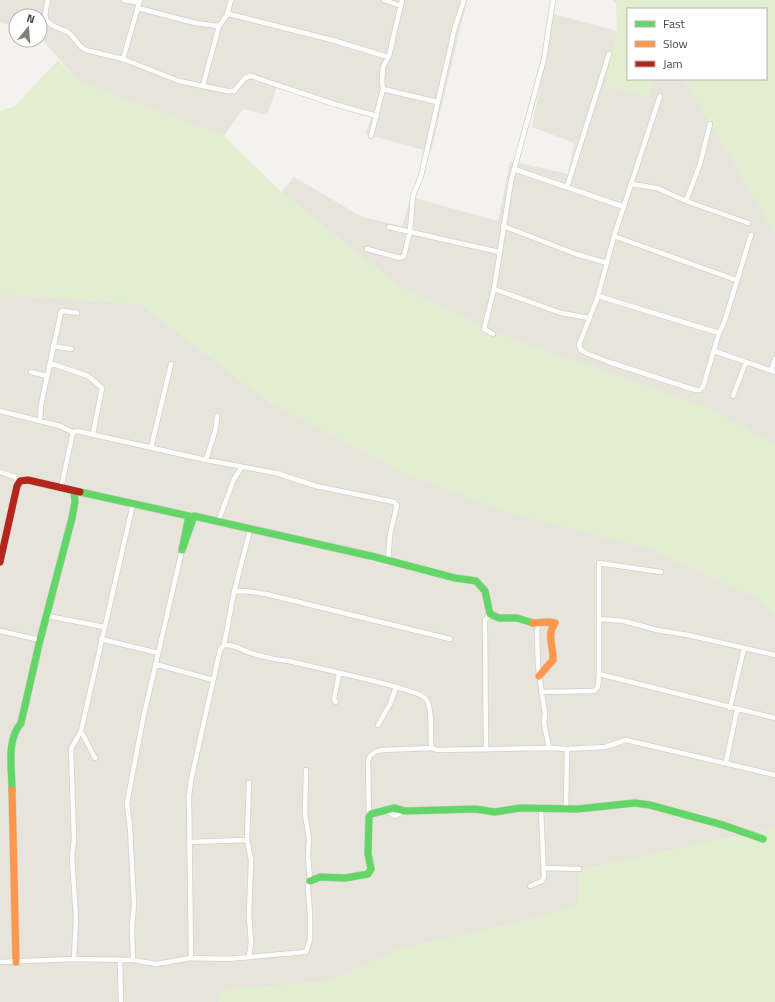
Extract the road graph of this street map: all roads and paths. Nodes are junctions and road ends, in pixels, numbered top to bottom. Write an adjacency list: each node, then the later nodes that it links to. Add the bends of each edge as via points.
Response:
1 (48, 0): 14 (street, via 46,19 68,33 80,47)
2 (124, 0): 8 (street)
3 (231, 0): 10 (street)
4 (384, 0): 9 (street)
5 (402, 0): 9 (street)
6 (464, 0): 18 (street, via 455,27)
7 (553, 0): 22 (street, via 544,60)
8 (139, 4): 11 (street, via 196,23); 14 (street)
9 (401, 6): 13 (street)
10 (226, 16): 11 (street); 13 (street, via 229,14 302,32)
11 (219, 26): 15 (street)
12 (610, 54): 24 (street)
13 (388, 57): 16 (street, via 382,76)
14 (123, 58): 15 (street, via 179,81)
15 (202, 85): 19 (street, via 234,91 245,78 251,76)
16 (383, 89): 18 (street); 19 (street)
17 (660, 96): 23 (street)
18 (438, 102): 30 (street, via 414,196)
19 (377, 116): 21 (street)
20 (710, 124): 25 (street, via 700,164)
21 (372, 136)
22 (514, 169): 24 (street); 28 (street)
23 (631, 184): 25 (street, via 657,188); 26 (street)
24 (567, 187): 26 (street)
25 (686, 201): 27 (street)
26 (624, 207): 32 (street)
27 (748, 223)
28 (503, 226): 34 (street); 35 (street)
29 (389, 227): 30 (street)
30 (410, 231): 33 (street, via 402,258); 34 (street)
31 (751, 235): 36 (street)
32 (614, 236): 35 (street); 36 (street)
33 (367, 249)
34 (499, 252): 37 (street)
35 (607, 263): 38 (street)
36 (736, 280): 41 (street)
37 (494, 289): 40 (street, via 561,312); 42 (street, via 484,329)
38 (598, 296): 40 (street); 41 (street)
39 (77, 313): 43 (street, via 61,312)
40 (589, 318): 45 (street, via 579,345 581,350 609,362 695,390 703,387)
41 (719, 333): 45 (street)
42 (493, 334)
43 (53, 346): 44 (street); 48 (street)
44 (71, 349)
45 (714, 351): 47 (street)
46 (775, 359): 51 (street)
47 (746, 362): 51 (street); 53 (street)
48 (50, 363): 52 (street); 58 (street, via 84,374 100,385 102,391)
49 (171, 364): 59 (street)
50 (31, 372): 52 (street)
51 (773, 372)
52 (47, 376): 56 (street, via 39,413)
53 (733, 396)
54 (0, 411): 56 (street)
55 (217, 416): 60 (street)
56 (40, 421): 57 (street)
57 (73, 432): 58 (street); 64 (street)
58 (93, 434): 59 (street)
59 (151, 448): 60 (street)
60 (206, 460): 61 (street)
61 (242, 467): 67 (street, via 234,479); 70 (street, via 394,502 397,509 390,535)
62 (0, 472): 63 (street, via 15,477)
63 (20, 482): 64 (street, via 28,480); 71 (street)
64 (61, 488): 65 (street)
65 (74, 491): 66 (street); 75 (street, via 72,518)
66 (133, 504): 69 (street, via 189,516); 78 (street)
67 (218, 522): 68 (street); 69 (street, via 194,516)
68 (250, 530): 70 (street); 73 (street)
69 (182, 550): 85 (street)
70 (388, 561): 74 (street, via 476,581 486,592)
71 (0, 562)
72 (661, 572): 76 (street, via 599,563)
73 (234, 592): 81 (street, via 266,594); 83 (street)
74 (490, 614): 77 (street); 103 (street, via 486,620)
75 (48, 616): 78 (street); 82 (street)
76 (599, 619): 84 (street, via 624,621); 89 (street)
77 (537, 623): 90 (street); 90 (street, via 555,623 551,628 551,646 554,653 552,662)
78 (104, 627): 80 (street)
79 (0, 631): 82 (street)
80 (101, 639): 85 (street); 99 (street)
81 (450, 639)
82 (40, 640): 125 (street, via 22,723 14,731 11,744)
83 (224, 645): 88 (street, via 232,644 250,653); 91 (street, via 220,650)
84 (744, 648): 86 (street); 95 (street)
85 (158, 654): 87 (street)
86 (775, 655)
87 (155, 664): 91 (street); 123 (street, via 127,803 134,904)
88 (339, 674): 92 (street); 94 (street, via 334,699)
89 (599, 674): 93 (street, via 598,687 594,691); 95 (street, via 673,691)
90 (539, 676): 93 (street)
91 (213, 680): 114 (street, via 191,780)
92 (396, 687): 98 (street); 100 (street, via 422,695 426,699 430,715)
93 (542, 692): 101 (street)
94 (336, 702)
95 (730, 708): 96 (street)
96 (737, 710): 97 (street); 105 (street)
97 (775, 718)
98 (378, 725)
99 (81, 731): 104 (street); 120 (street, via 71,749 74,839 72,858 76,917)
100 (432, 748): 103 (street); 111 (street, via 382,750 370,756)
101 (549, 748): 102 (street); 103 (street)
102 (568, 749): 105 (street, via 605,747 623,740 631,740); 109 (street)
103 (486, 750)
104 (96, 758)
105 (726, 762): 107 (street)
106 (306, 770): 117 (street, via 305,814 309,839)
107 (775, 775)
108 (249, 783): 113 (street)
109 (566, 808): 110 (street); 112 (street, via 642,804 723,825)
110 (541, 809): 111 (street, via 520,808 495,812 476,809 394,808 371,814); 115 (street)
111 (369, 818): 117 (street, via 368,854 371,869 368,874 345,878 320,877)
112 (763, 839)
113 (247, 840): 114 (street); 119 (street, via 251,860 249,915 252,943)
114 (190, 842): 121 (street)
115 (543, 868): 116 (street); 118 (street, via 542,881)
116 (579, 869)
117 (310, 881): 119 (street, via 310,939 306,952)
118 (530, 886)
119 (249, 957): 121 (street)
120 (74, 958): 122 (street); 125 (street)
121 (191, 958): 123 (street, via 156,964)
122 (120, 960): 123 (street); 126 (street)
123 (133, 960)
124 (0, 962): 125 (street)
125 (16, 962)
126 (121, 1002)

